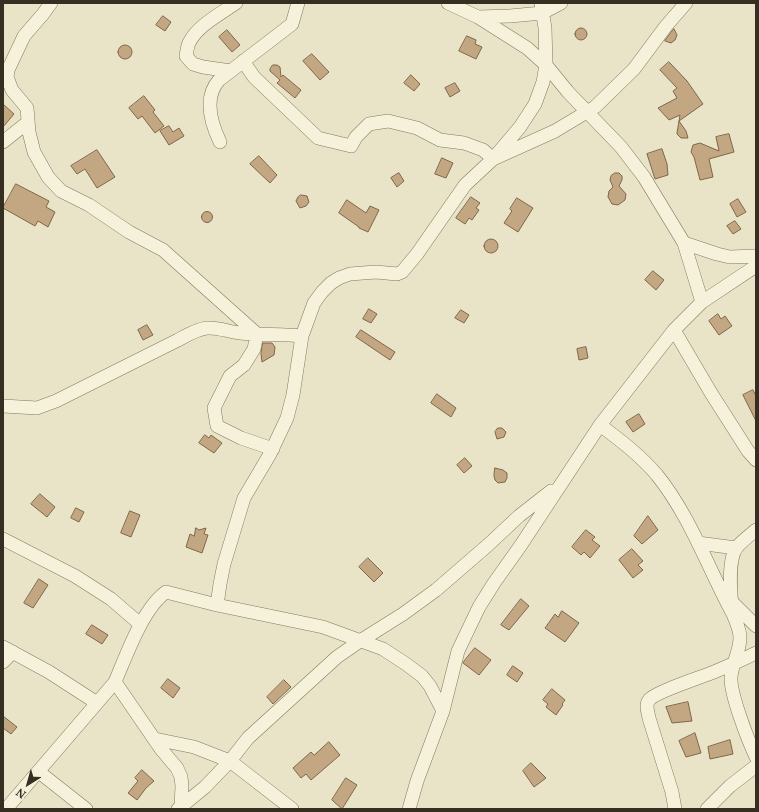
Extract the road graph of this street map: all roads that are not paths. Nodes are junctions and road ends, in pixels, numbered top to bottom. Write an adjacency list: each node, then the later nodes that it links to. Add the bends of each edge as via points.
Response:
1 (51, 3): 13 (street, via 24,36 8,70 7,77 12,90 28,108)
2 (236, 3): 11 (street, via 193,36 186,56 193,64)
3 (298, 3): 9 (street, via 292,24)
4 (449, 3): 8 (street)
5 (561, 3): 7 (street)
6 (680, 6): 12 (street, via 634,69 613,91)
7 (542, 8): 8 (street, via 510,16); 10 (street)
8 (478, 17): 10 (street, via 527,48)
9 (243, 61): 11 (street); 16 (street, via 254,77 318,138 351,146 369,124 388,121 417,128 440,140 464,143 483,150)
10 (546, 65): 12 (street); 16 (street, via 535,104 520,127)
11 (231, 71): 15 (street, via 214,85 211,92 210,115)
12 (587, 112): 16 (street, via 555,131); 17 (street, via 633,161)
13 (28, 122): 14 (street); 22 (street, via 34,152 48,177 61,191 163,250)
14 (3, 142)
15 (220, 142)
16 (493, 159): 23 (street, via 465,185 402,272 350,274 331,283 314,303)
17 (684, 243): 18 (street, via 730,257); 20 (street)
18 (756, 256)
19 (756, 266): 20 (street)
20 (702, 302): 21 (street)
21 (674, 330): 25 (street); 27 (street, via 715,399)
22 (257, 334): 23 (street); 24 (street, via 207,328 56,401 36,408); 26 (street, via 254,349 244,365 230,376 214,408 217,426)
23 (302, 336): 26 (street, via 287,418)
24 (3, 406)
25 (600, 425): 28 (street); 31 (street, via 656,475)
26 (272, 449): 33 (street, via 244,498 224,564)
27 (756, 460)
28 (562, 483): 37 (street, via 519,516 436,590); 44 (street, via 479,607 458,651)
29 (756, 530): 32 (street)
30 (3, 539): 35 (street, via 75,576 111,599)
31 (698, 543): 32 (street); 34 (street)
32 (736, 548): 34 (street, via 730,574)
33 (217, 605): 35 (street, via 166,592 156,601); 37 (street, via 323,627)
34 (732, 608): 36 (street); 41 (street, via 740,640)
35 (140, 624): 42 (street)
36 (756, 626)
37 (360, 641): 44 (street, via 383,649 422,676); 47 (street, via 320,672 248,738)
38 (8, 650): 40 (street); 43 (street, via 49,672)
39 (756, 653): 41 (street)
40 (3, 662)
41 (734, 663): 46 (street, via 732,687 747,737); 55 (street, via 648,701 649,718)
42 (115, 682): 43 (street); 45 (street)
43 (97, 703): 49 (street)
44 (443, 712): 54 (street)
45 (155, 739): 47 (street, via 194,747); 50 (street, via 181,776)
46 (756, 757)
47 (230, 761): 50 (street, via 206,787); 53 (street)
48 (756, 766): 56 (street, via 730,786)
49 (39, 772): 51 (street); 52 (street)
50 (179, 808)
51 (6, 809)
52 (86, 809)
53 (292, 809)
54 (408, 809)
55 (675, 809)
56 (707, 809)

